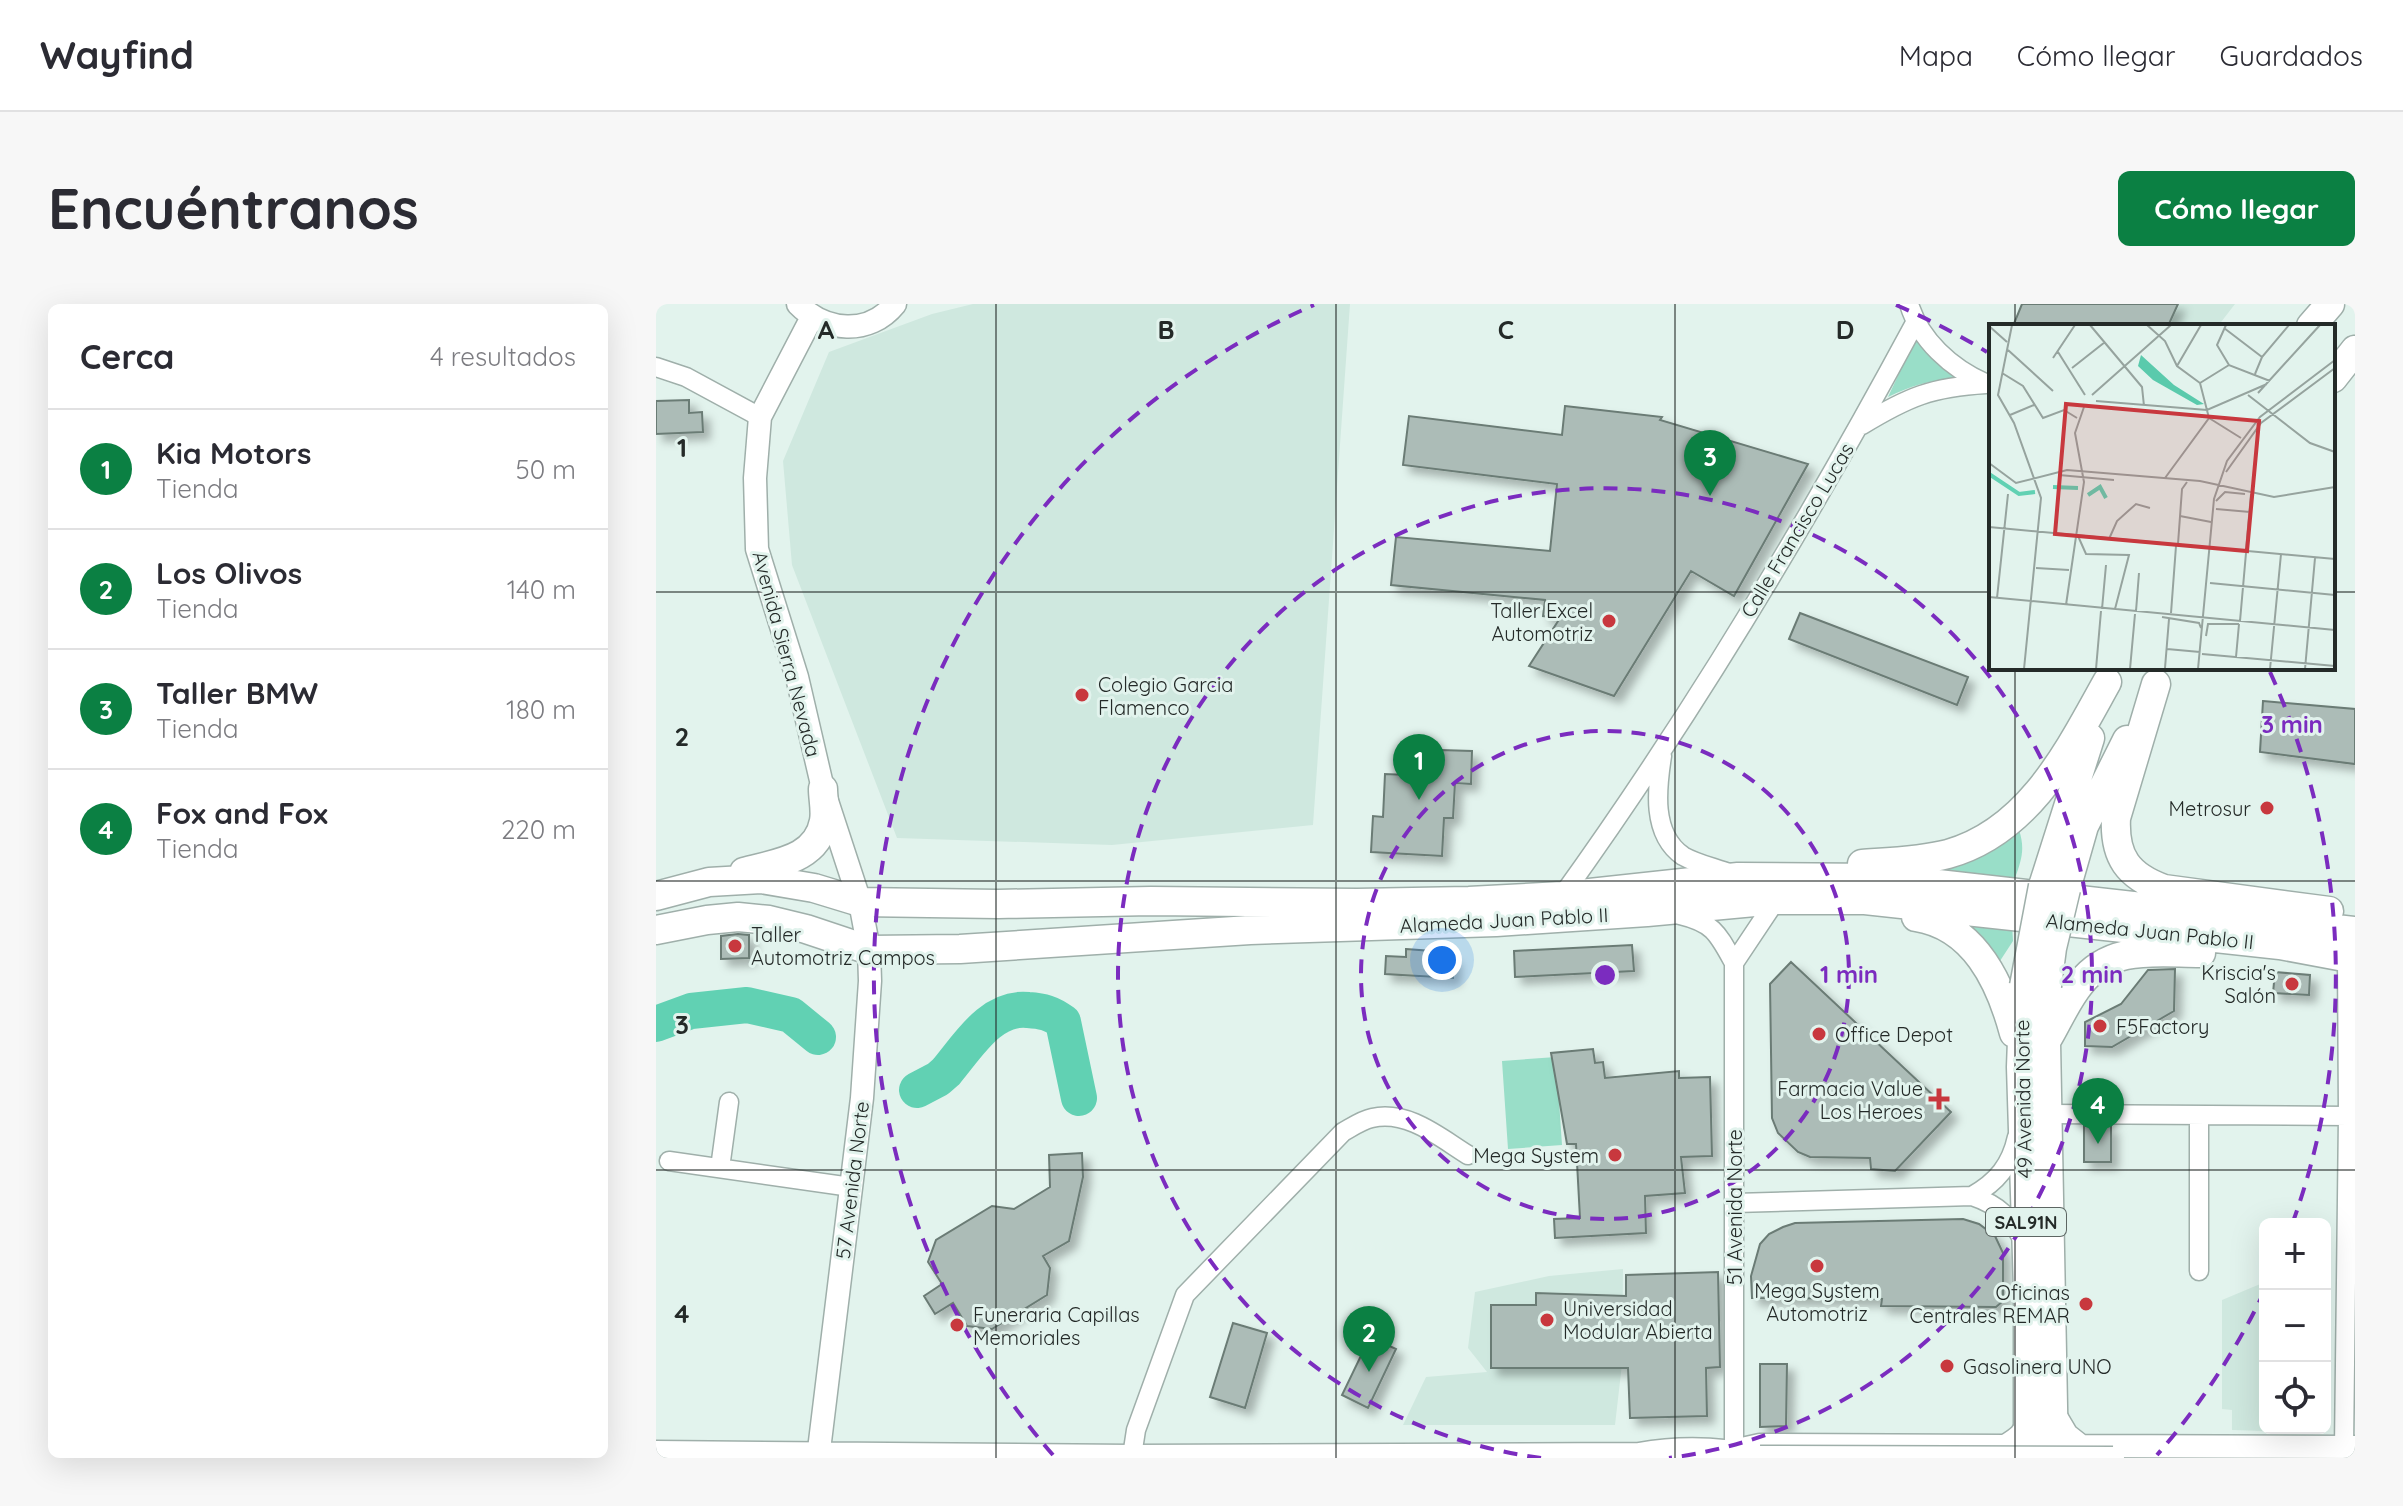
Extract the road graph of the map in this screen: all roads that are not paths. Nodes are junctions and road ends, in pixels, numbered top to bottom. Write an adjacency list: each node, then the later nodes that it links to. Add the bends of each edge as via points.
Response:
1 (895, 304): 4 (street, via 879,319 845,328)
2 (1909, 304): 5 (street)
3 (2330, 304): 6 (main road)
4 (805, 311): 11 (street, Avenida Sierra Nevada)
5 (1915, 323): 10 (street, via 1951,364); 12 (street, Calle Francisco Lucas)
6 (2313, 324)
7 (2355, 350): 9 (main road)
8 (656, 367): 11 (street)
9 (2335, 375)
10 (1989, 385): 12 (street, via 1946,388 1907,399)
11 (760, 417): 17 (street, Avenida Sierra Nevada, via 757,549 797,677)
12 (1859, 427): 15 (street, Calle Francisco Lucas)
13 (2110, 675): 16 (main road, SAL91N); 18 (main road, via 2061,765 2009,821 1974,843 1948,854)
14 (2160, 676): 16 (main road, SAL91N); 25 (main road, via 2116,818 2115,841 2133,873 2164,889 2318,909)
15 (1663, 749): 18 (street, Calle Francisco Lucas, via 1656,795 1667,836 1682,855); 21 (street, Calle Francisco Lucas)
16 (2087, 788): 31 (main road, 49 Avenida Norte / SAL91N, bridge, via 2084,826 2054,888 2052,948)
17 (823, 789): 19 (main road, via 825,819 816,844 798,856); 23 (street, Avenida Sierra Nevada)
18 (1738, 877): 21 (main road, Alameda Juan Pablo II); 27 (main road, Alameda Juan Pablo II, via 1885,878)
19 (709, 882): 20 (main road, Alameda Juan Pablo II); 23 (main road, Alameda Juan Pablo II, via 761,879)
20 (656, 896)
21 (1562, 896): 23 (main road, Alameda Juan Pablo II, via 1357,903)
22 (1776, 900): 24 (main road, Alameda Juan Pablo II); 29 (main road, Alameda Juan Pablo II, via 1912,903); 30 (street); 33 (main road, via 1932,919 1953,929 1993,976)
23 (860, 902): 28 (street, 57 Avenida Norte)
24 (1662, 911): 28 (main road, Alameda Juan Pablo II); 30 (street, via 1701,920)
25 (2355, 923)
26 (656, 930): 28 (main road, Alameda Juan Pablo II, via 738,917 806,929)
27 (2352, 949): 29 (main road, Alameda Juan Pablo II); 37 (street)
28 (869, 950): 41 (street, 57 Avenida Norte, via 862,1098)
29 (2316, 951): 32 (main road, via 2115,956 2080,984)
30 (1734, 963): 43 (street, 51 Avenida Norte)
31 (2036, 986): 32 (main road, 49 Avenida Norte / SAL91N); 33 (main road, 49 Avenida Norte / SAL91N)
32 (2046, 1042): 35 (main road, 49 Avenida Norte / SAL91N)
33 (2021, 1067): 35 (main road, 49 Avenida Norte / SAL91N)
34 (729, 1102): 40 (street)
35 (2035, 1110): 36 (street); 42 (street, via 2003,1172); 44 (main road, 49 Avenida Norte / SAL91N); 46 (main road, 49 Avenida Norte / SAL91N)
36 (2199, 1115): 37 (street); 45 (street)
37 (2348, 1116): 47 (street)
38 (1468, 1155): 55 (street, via 1418,1123 1394,1116 1369,1118 1343,1132 1185,1295 1136,1430)
39 (669, 1161): 40 (street)
40 (720, 1168): 41 (street)
41 (851, 1187): 54 (street, 57 Avenida Norte)
42 (1972, 1196): 43 (street); 44 (street, via 2002,1210)
43 (1735, 1203): 48 (street, 51 Avenida Norte)
44 (2027, 1246): 46 (main road, 49 Avenida Norte / SAL91N)
45 (2199, 1271)
46 (2041, 1414): 50 (street, via 2067,1435); 52 (main road, 49 Avenida Norte / SAL91N); 58 (main road, 49 Avenida Norte / SAL91N)
47 (2350, 1447): 51 (street)
48 (1734, 1451): 52 (street, via 1760,1445); 56 (street, via 1660,1450); 57 (street)
49 (656, 1452): 54 (street)
50 (2076, 1452): 51 (street)
51 (2244, 1452)
52 (2016, 1454)
53 (858, 1455): 54 (street); 55 (street)
54 (818, 1456)
55 (1132, 1456): 56 (street)
56 (1643, 1456)
57 (1760, 1457): 59 (street, bridge)
58 (2054, 1458)
59 (2113, 1458)

